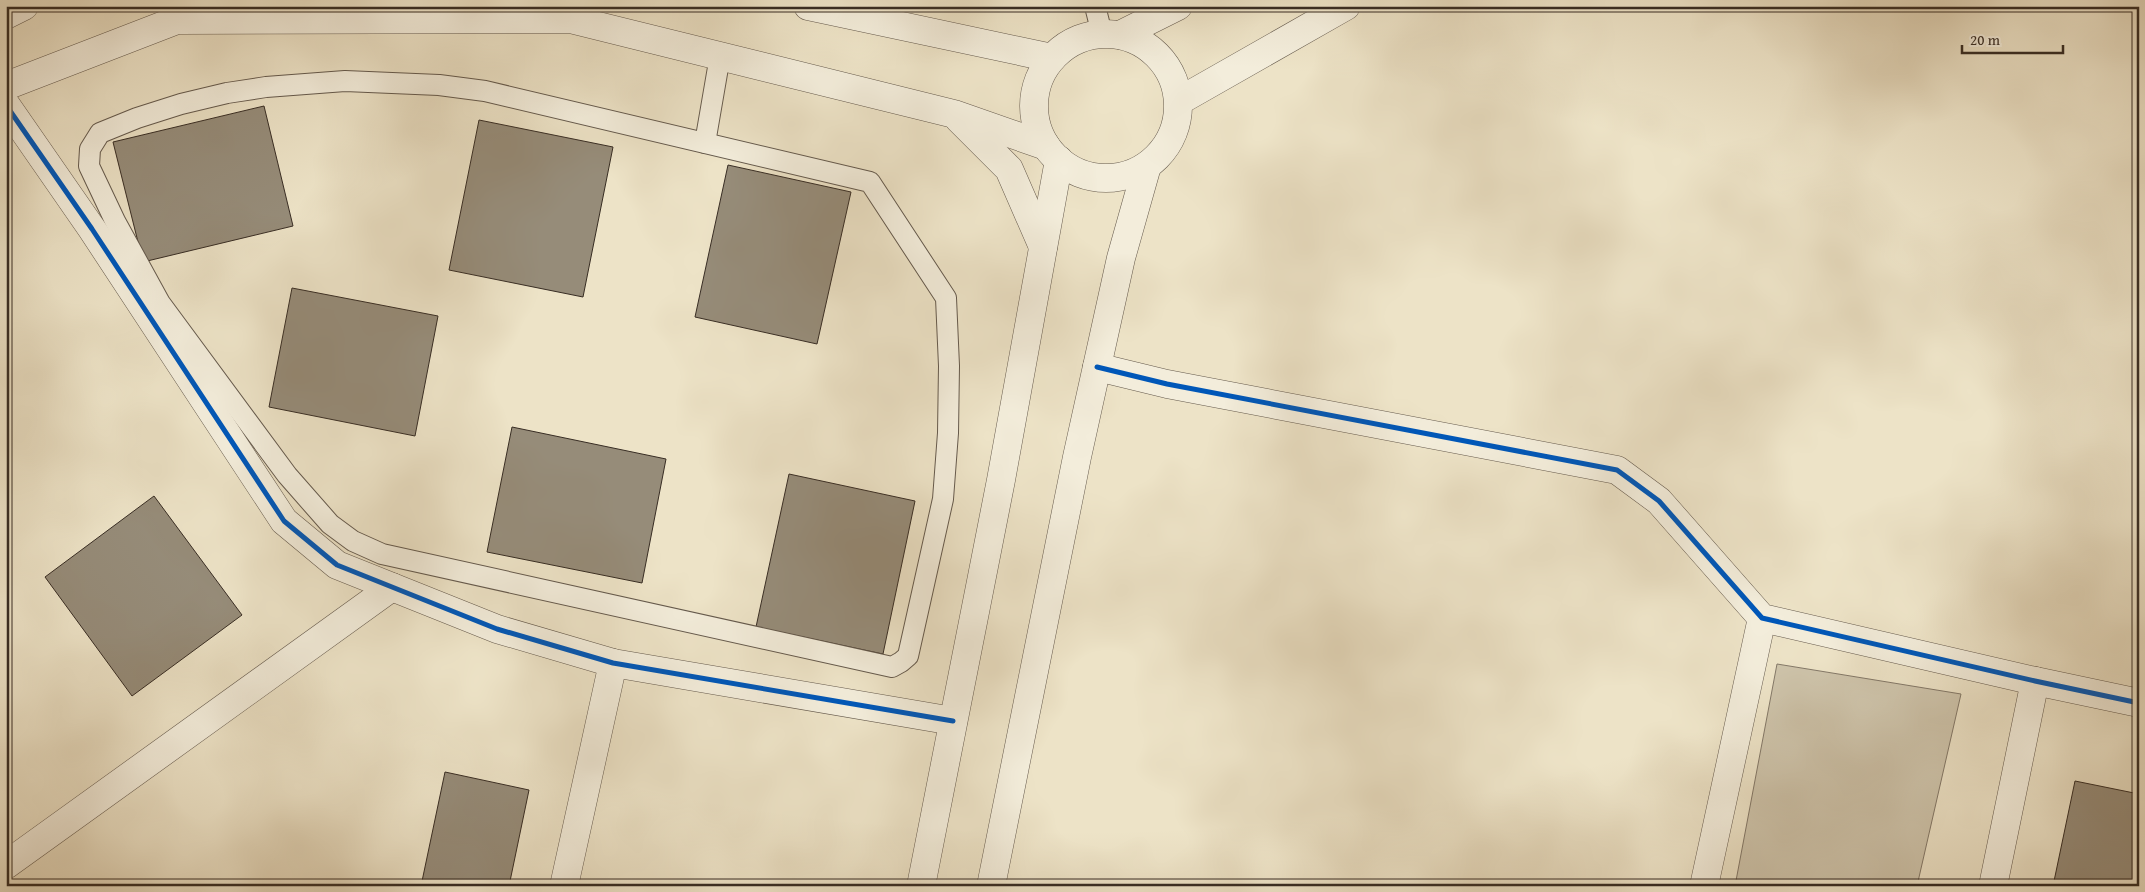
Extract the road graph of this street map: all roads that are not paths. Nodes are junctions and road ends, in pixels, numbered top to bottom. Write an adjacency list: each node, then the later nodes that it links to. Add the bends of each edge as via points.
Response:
1 (24, 6): 6 (street)
2 (808, 6): 9 (street)
3 (1095, 6): 7 (lane)
4 (1178, 6): 7 (street)
5 (1346, 6): 11 (street)
6 (6, 15)
7 (1111, 34): 9 (street, via 1083,38); 11 (street, via 1138,41 1154,52 1175,82)
8 (720, 56): 10 (street, via 570,19 177,20); 13 (street); 14 (lane)
9 (1052, 58): 15 (street, via 1041,74 1035,92 1034,111 1038,129)
10 (6, 86)
11 (1179, 101): 16 (street, via 1178,120 1172,138)
12 (6, 105): 19 (street, via 92,229 284,521 336,565)
13 (954, 114): 15 (street); 17 (street, via 1009,169)
14 (705, 143): 14 (lane, via 870,182 946,298 949,366 943,499 908,656 892,667 382,554 354,541 330,524 287,475 160,304 103,198 88,157 100,133 182,104 266,87 345,81 439,85 485,91)
15 (1052, 153): 16 (street, via 1074,171 1092,177 1112,178); 17 (street)
16 (1147, 166): 18 (street, via 1120,258)
17 (1043, 247): 24 (street)
18 (1097, 367): 20 (street, via 1167,384 1617,470 1659,501); 28 (street)
19 (392, 587): 21 (street, via 497,629); 25 (street)
20 (1762, 618): 22 (street); 29 (street)
21 (613, 664): 24 (street); 26 (street)
22 (2034, 681): 23 (street); 30 (street)
23 (2139, 703)
24 (953, 721): 27 (street)
25 (6, 865)
26 (564, 886)
27 (921, 886)
28 (991, 886)
29 (1704, 886)
30 (1993, 886)

